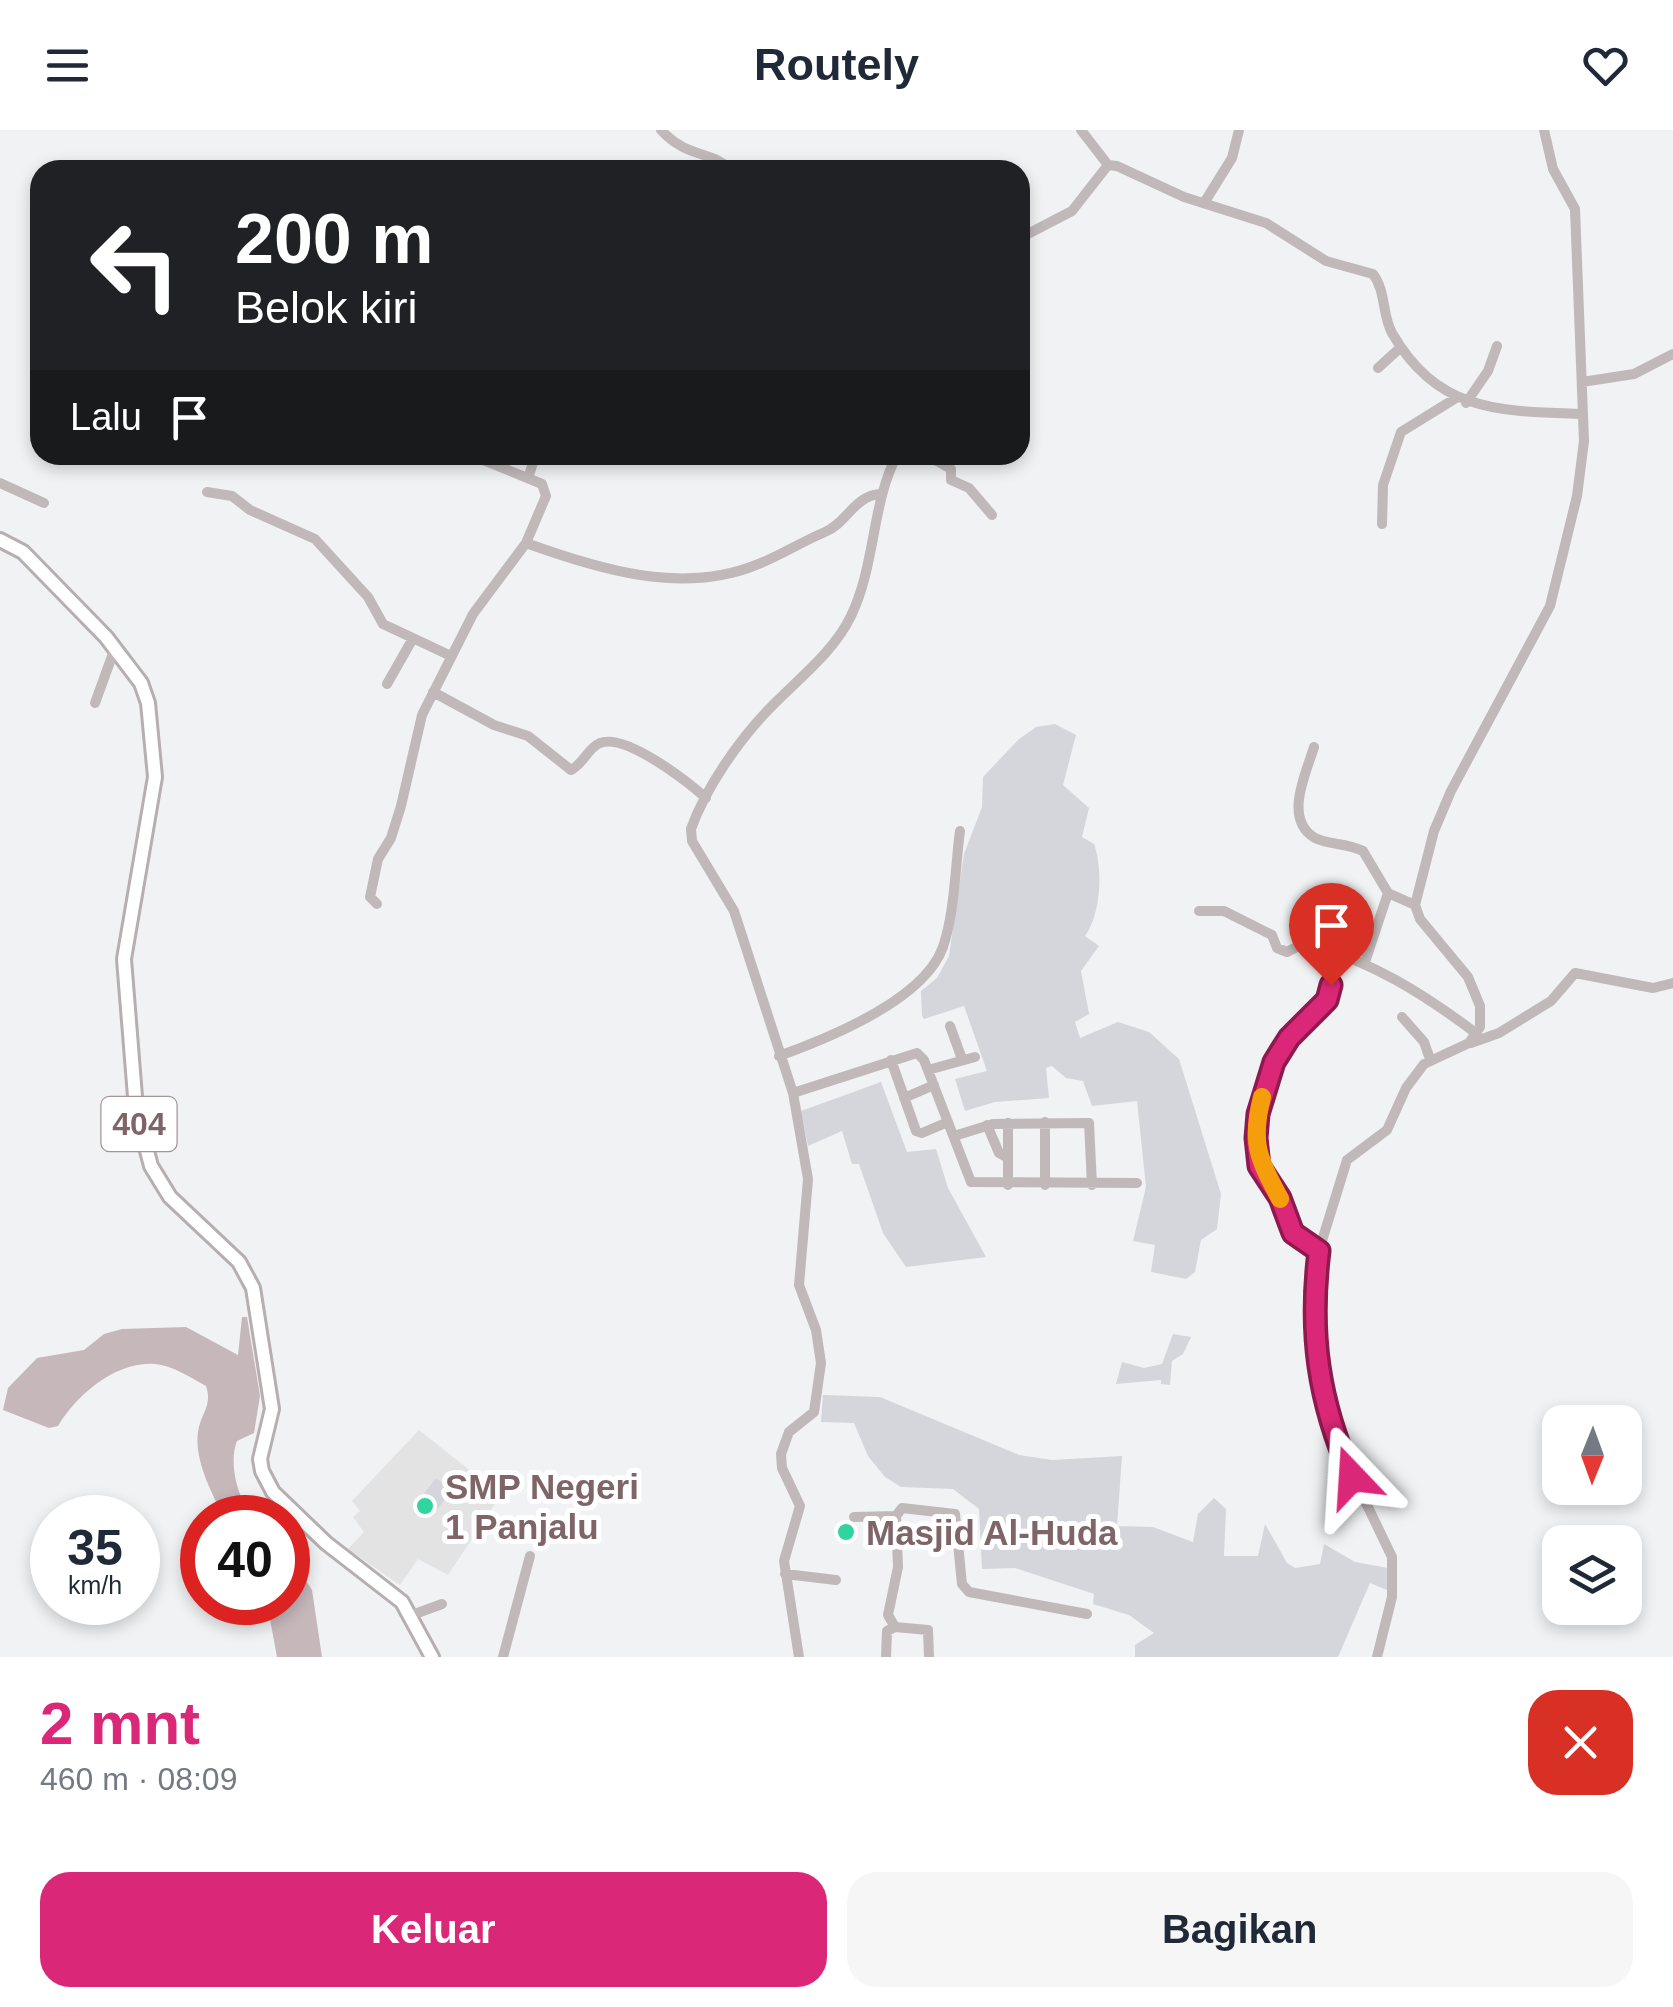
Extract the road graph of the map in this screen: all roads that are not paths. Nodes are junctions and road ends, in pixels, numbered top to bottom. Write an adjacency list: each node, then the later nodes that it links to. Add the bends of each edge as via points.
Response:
1 (661, 130): 5 (street, via 680,149)
2 (1081, 130): 6 (street)
3 (1239, 130): 7 (street, via 1232,158)
4 (1544, 130): 13 (street, via 1553,169 1575,209)
5 (716, 160)
6 (1108, 164): 7 (street); 8 (street, via 1072,211)
7 (1204, 203): 10 (street, via 1266,223 1340,267 1373,274)
8 (1030, 233)
9 (1497, 346): 14 (street, via 1488,371)
10 (1402, 347): 12 (street); 14 (street, via 1440,391)
11 (1673, 354): 13 (street, via 1634,374)
12 (1378, 368)
13 (1582, 382): 15 (street)
14 (1461, 400): 15 (street, via 1495,409); 27 (street, via 1399,436 1382,490)
15 (1582, 414): 41 (street, via 1580,478 1556,590 1451,791)
16 (496, 465): 20 (street)
17 (532, 465): 20 (street)
18 (893, 465): 23 (street)
19 (944, 465): 26 (street, via 951,480 969,488)
20 (528, 478): 29 (street, via 546,496)
21 (2, 483): 24 (street); 25 (street)
22 (207, 492): 30 (street, via 232,496 316,539 382,624)
23 (880, 494): 29 (street, via 866,496 834,528 764,561 696,580 592,565); 37 (street, via 867,571 850,616 819,660 748,733)
24 (0, 500)
25 (44, 503)
26 (992, 515)
27 (1382, 524)
28 (0, 540): 31 (main road, 404, via 23,552)
29 (526, 543): 32 (street)
30 (412, 640): 32 (street); 33 (street)
31 (115, 648): 35 (street); 76 (main road, 404, via 142,683 153,745 154,777 124,959 142,1139 170,1197 239,1262 253,1288 272,1409 260,1459 266,1482)
32 (450, 656): 34 (street)
33 (387, 684)
34 (433, 692): 37 (street, via 528,736 571,770 609,742 667,767); 40 (street, via 372,880 370,897)
35 (95, 703)
36 (1314, 747): 39 (street, via 1298,800 1304,827 1316,838 1363,851)
37 (706, 798): 49 (street, via 692,841 734,911)
38 (960, 831): 49 (street, via 945,939 929,974 831,1036)
39 (1388, 892): 41 (street); 44 (street)
40 (377, 904)
41 (1415, 905): 48 (street, via 1476,993 1480,1019)
42 (1199, 911): 43 (street, via 1227,913 1272,935 1287,952 1306,942)
43 (1339, 954): 44 (street); 68 (street, via 1327,1000 1274,1062 1258,1114 1259,1166 1296,1238)
44 (1364, 962): 48 (street, via 1407,982)
45 (1673, 983): 48 (street, via 1654,988 1575,974 1551,1001 1500,1033)
46 (1402, 1016): 52 (street)
47 (950, 1026): 51 (street)
48 (1473, 1039): 52 (street)
49 (779, 1056): 56 (street)
50 (975, 1057): 51 (street)
51 (962, 1059): 54 (street)
52 (1430, 1059): 68 (street, via 1406,1088 1387,1130 1347,1160)
53 (891, 1060): 54 (street, via 917,1053); 56 (street); 57 (street)
54 (928, 1070): 55 (street)
55 (934, 1085): 57 (street); 58 (street)
56 (793, 1093): 72 (street, via 808,1178 799,1284 822,1363 814,1412 789,1432 782,1448 782,1468 800,1506)
57 (904, 1098): 58 (street, via 919,1132)
58 (948, 1122): 62 (street)
59 (1044, 1122): 60 (street); 64 (street, via 1091,1125); 67 (street)
60 (1008, 1123): 61 (street); 63 (street)
61 (986, 1126): 62 (street); 63 (street, via 999,1154)
62 (954, 1136): 66 (street, via 968,1180)
63 (1008, 1158): 66 (street)
64 (1092, 1184): 65 (street); 67 (street)
65 (1137, 1184)
66 (1008, 1185): 67 (street)
67 (1045, 1185)
68 (1320, 1248): 83 (street, via 1312,1305 1316,1360 1345,1462 1392,1557 1392,1597)
69 (896, 1516): 70 (street); 75 (street, via 902,1508 956,1514 962,1584 970,1592); 77 (street, via 898,1566 888,1614)
70 (854, 1517)
71 (530, 1556): 79 (street)
72 (786, 1574): 73 (street); 80 (street)
73 (836, 1580)
74 (442, 1604): 76 (street)
75 (1086, 1614)
76 (412, 1615): 78 (main road, 404)
77 (895, 1628): 81 (street, via 886,1632); 82 (street, via 928,1630)
78 (432, 1657)
79 (503, 1657)
80 (799, 1657)
81 (886, 1657)
82 (929, 1657)
83 (1377, 1657)

